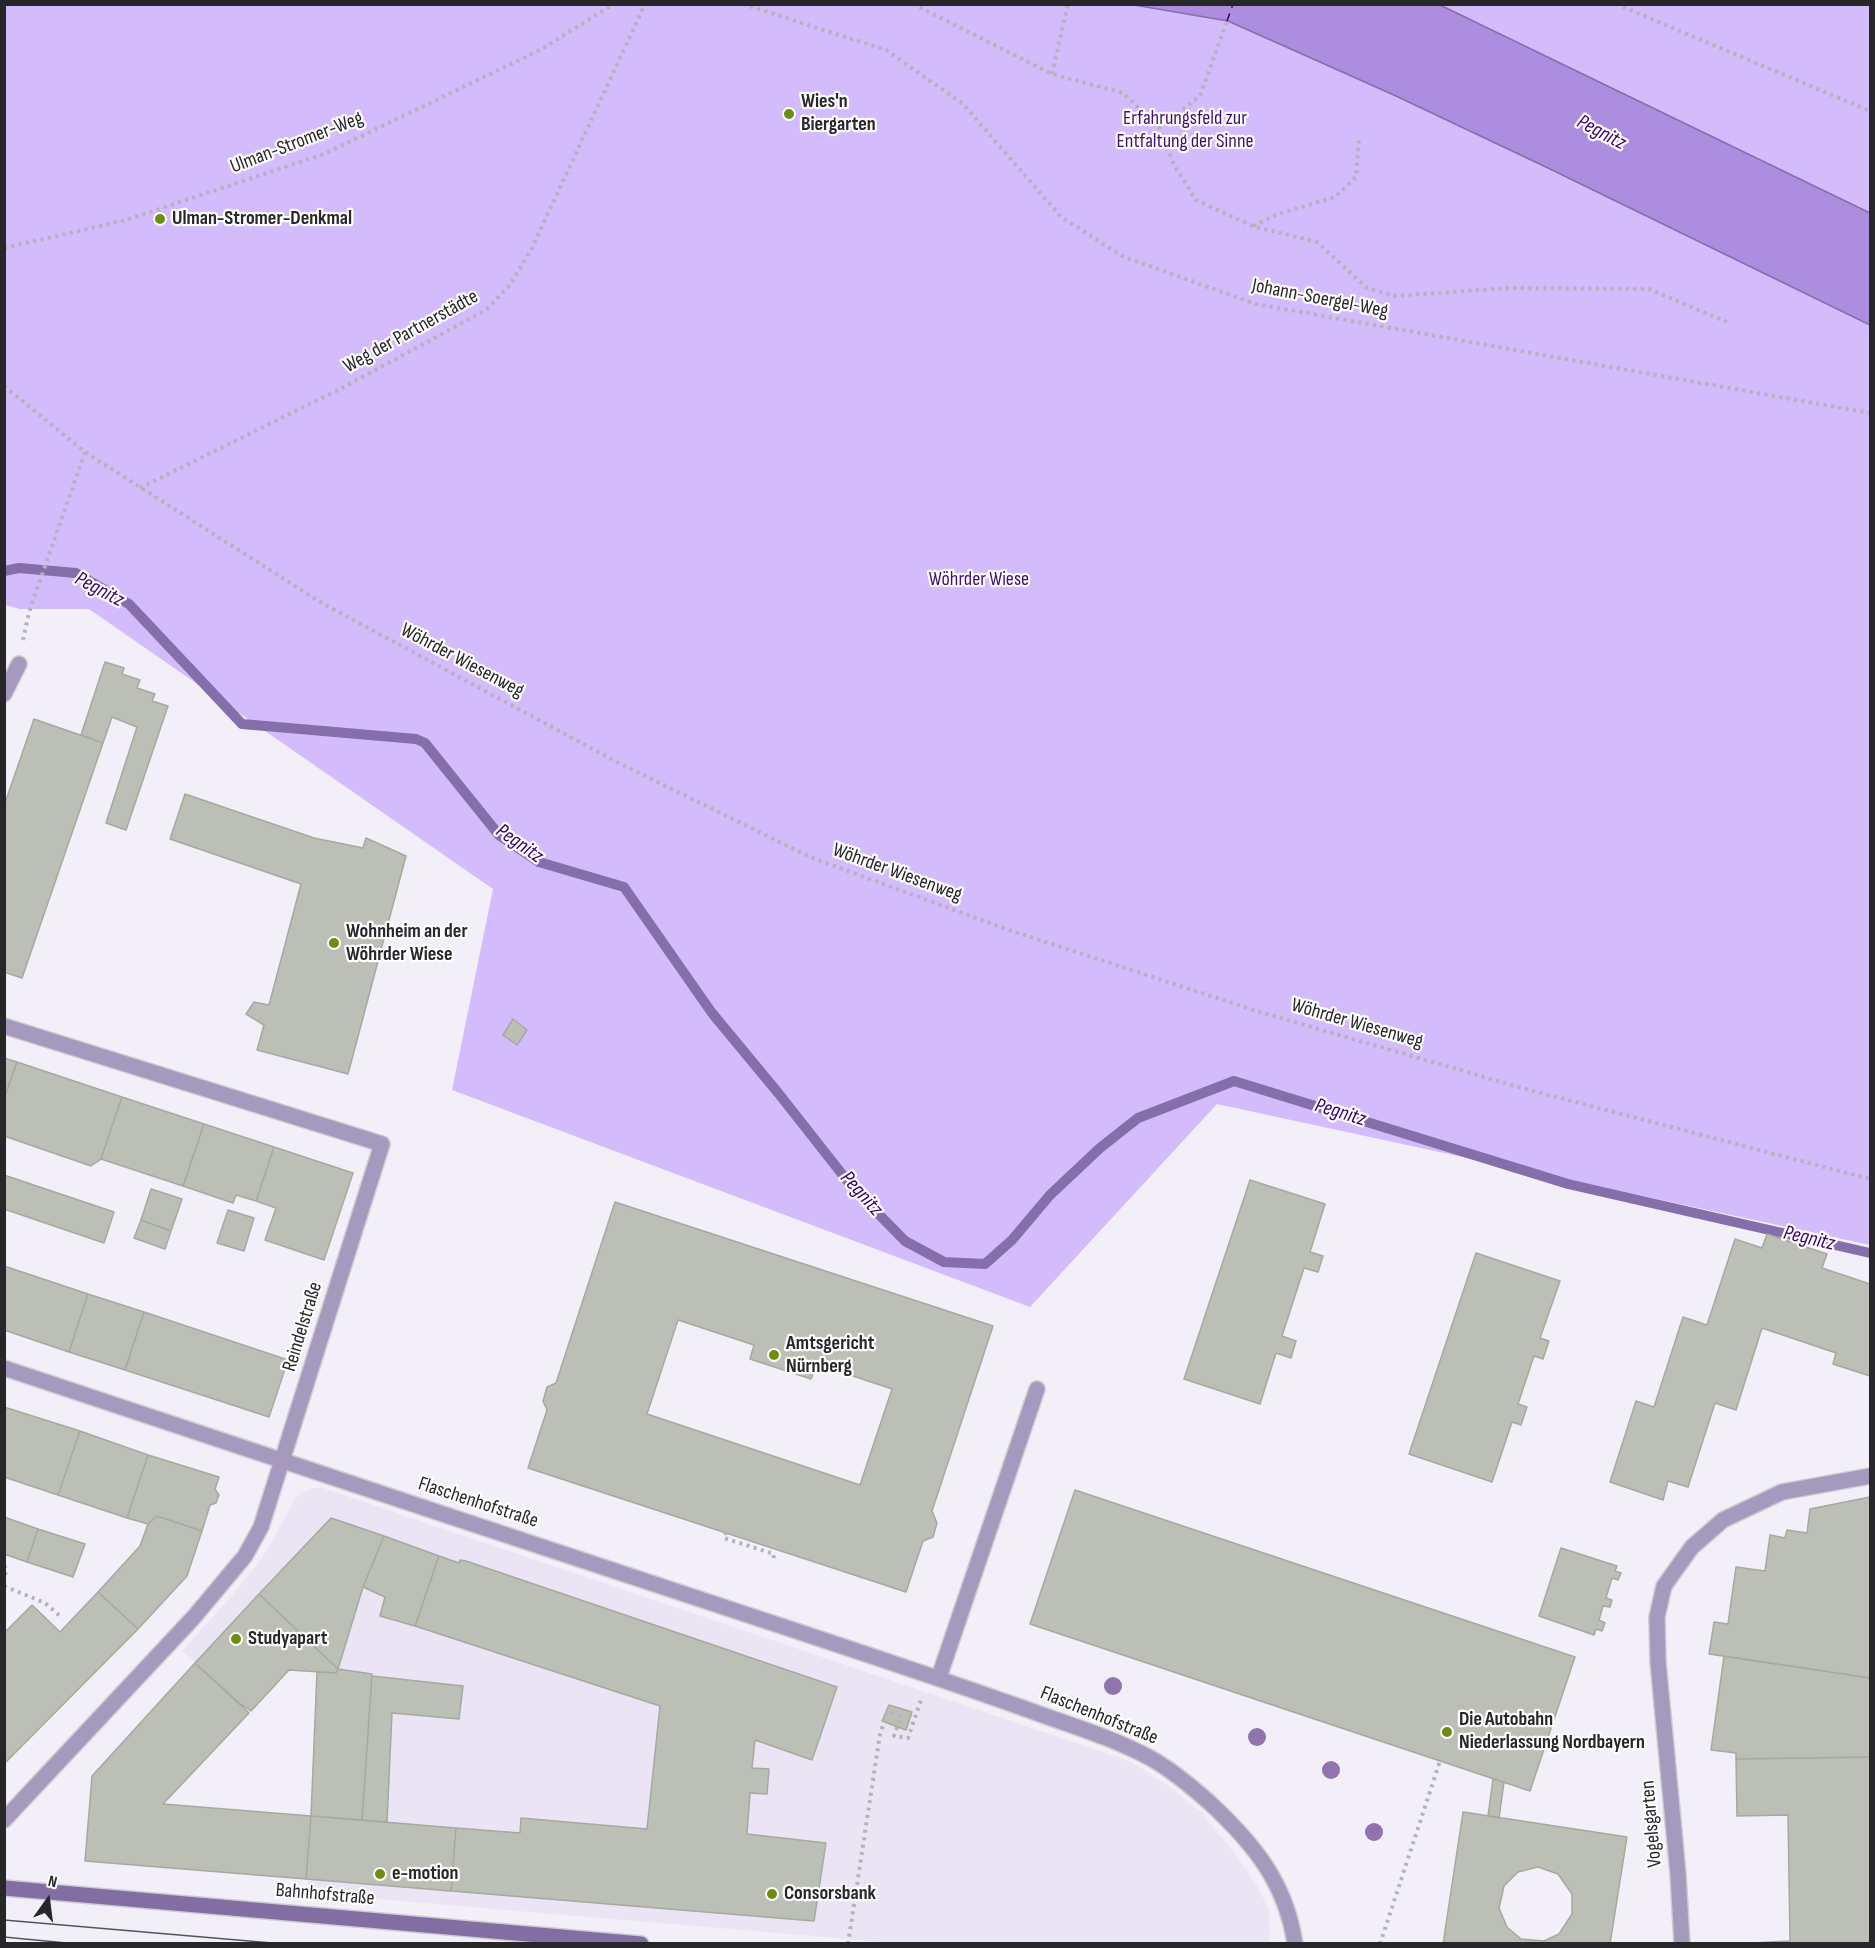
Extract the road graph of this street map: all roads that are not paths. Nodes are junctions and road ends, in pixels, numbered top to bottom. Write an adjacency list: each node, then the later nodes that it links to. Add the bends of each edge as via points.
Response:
1 (19, 664): 2 (street)
2 (4, 694)
3 (4, 1026): 6 (street, Reindelstraße, via 382,1144)
4 (4, 1368): 6 (street, Flaschenhofstraße)
5 (1037, 1389): 8 (street)
6 (282, 1462): 8 (street, Flaschenhofstraße); 9 (street, Reindelstraße, via 261,1527 245,1556 194,1617)
7 (1870, 1476): 13 (street, Vogelsgarten, via 1782,1492 1723,1520 1692,1547 1664,1586 1657,1617 1658,1662)
8 (939, 1677): 12 (street, Flaschenhofstraße, via 1115,1742 1154,1760 1192,1787 1236,1827 1262,1858 1285,1903)
9 (4, 1820)
10 (4, 1888): 11 (main road, Bahnhofstraße)
11 (641, 1944)
12 (1295, 1944)
13 (1682, 1944)

